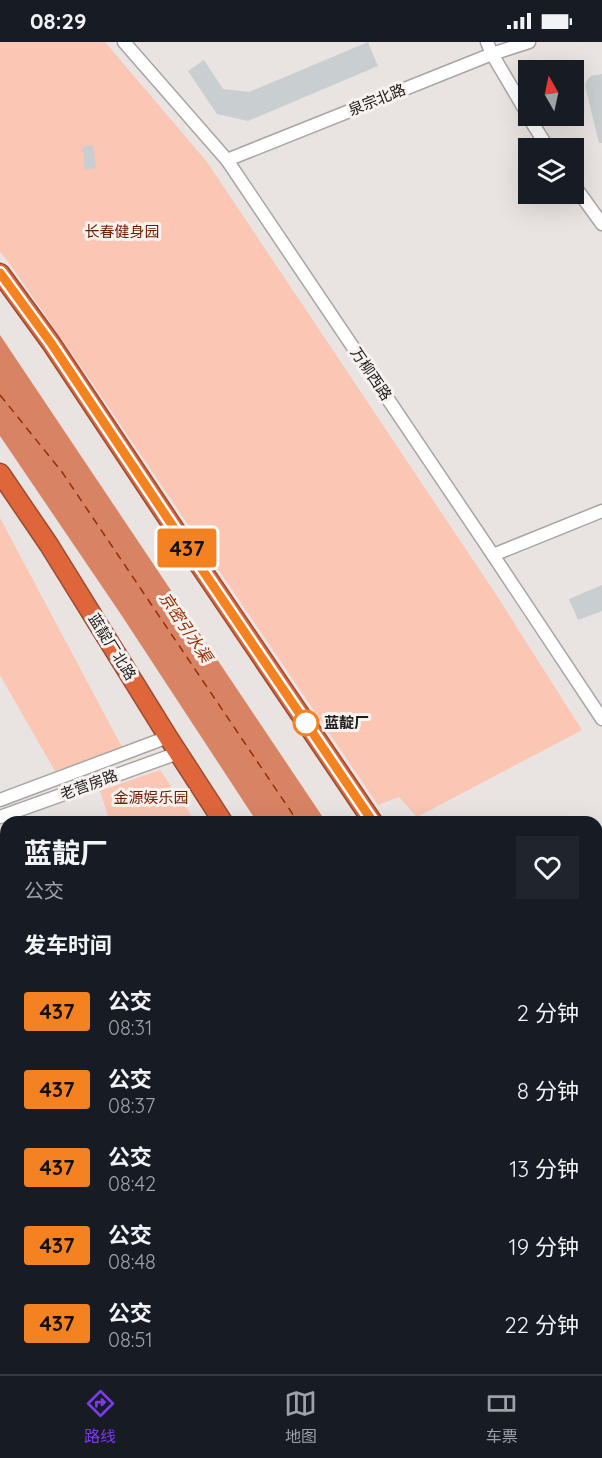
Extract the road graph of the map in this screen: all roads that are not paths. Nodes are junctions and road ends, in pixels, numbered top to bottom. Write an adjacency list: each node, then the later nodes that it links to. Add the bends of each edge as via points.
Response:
1 (124, 42): 5 (street, 万柳西路)
2 (529, 42): 3 (street, 泉宗北路)
3 (490, 48): 4 (street); 5 (street, 泉宗北路)
4 (518, 97)
5 (227, 160): 11 (street, 万柳西路)
6 (584, 199): 7 (street)
7 (602, 224)
8 (0, 273): 18 (highway)
9 (0, 473): 13 (highway, 蓝靛厂北路)
10 (602, 511): 11 (street)
11 (493, 555): 12 (street, 万柳西路)
12 (602, 719)
13 (168, 737): 14 (highway, 蓝靛厂北路); 15 (street, 老营房路)
14 (178, 753): 16 (street, 老营房路); 17 (highway, 蓝靛厂北路)
15 (0, 800)
16 (3, 816)
17 (219, 816)
18 (369, 816)

